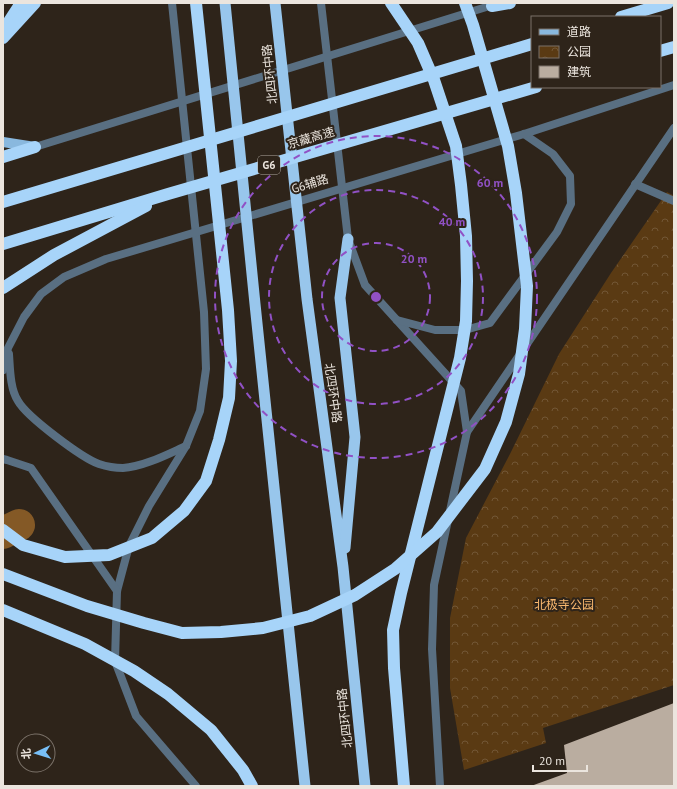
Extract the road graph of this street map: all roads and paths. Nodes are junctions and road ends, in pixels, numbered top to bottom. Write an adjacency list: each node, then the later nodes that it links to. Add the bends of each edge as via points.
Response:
1 (21, 3): 14 (highway)
2 (35, 3): 15 (highway)
3 (196, 3): 39 (highway, via 231,361 229,398 206,481 184,512 152,538 109,555 65,557 23,545)
4 (225, 3): 46 (highway)
5 (275, 3): 40 (highway, 北四环中路, via 307,299)
6 (321, 3): 30 (street)
7 (391, 3): 48 (highway, via 418,43 434,80 456,146 466,229 467,281 466,321 460,358 394,630 394,668)
8 (465, 3): 41 (highway, via 508,146 527,286 519,374 506,422 485,469 437,532 395,569 355,595 310,616 264,628 182,633 86,606)
9 (510, 3): 11 (highway)
10 (668, 3): 13 (highway)
11 (495, 4): 24 (street)
12 (172, 5): 37 (street, via 204,312 206,369 200,411)
13 (624, 16)
14 (3, 31)
15 (3, 38)
16 (531, 44): 29 (highway)
17 (674, 47): 18 (highway)
18 (661, 51)
19 (674, 85): 22 (street, G6辅路)
20 (533, 88): 27 (highway, 京藏高速 / G6)
21 (674, 128): 26 (street)
22 (524, 134): 33 (street, via 554,154 570,176 571,204 557,232 490,323 465,330 435,330); 34 (street, G6辅路, via 106,258 64,277 41,294 24,317)
23 (3, 142): 24 (main road)
24 (35, 147): 25 (highway)
25 (3, 157)
26 (635, 184): 28 (street); 36 (street)
27 (168, 194): 31 (highway, 京藏高速 / G6); 32 (highway, via 54,256)
28 (674, 201)
29 (3, 202)
30 (348, 239): 33 (street, via 365,285); 40 (highway, via 340,298 356,437)
31 (3, 244)
32 (3, 288)
33 (397, 320): 36 (street, via 461,391)
34 (8, 348): 35 (street, G6辅路); 37 (street, via 17,401 31,417 79,453 99,464 122,468 151,462)
35 (3, 370)
36 (467, 432): 49 (street, via 434,585 432,649)
37 (186, 446): 42 (street, via 149,506 129,546)
38 (3, 459): 42 (street, via 31,468)
39 (3, 530)
40 (343, 567): 47 (highway, 北四环中路)
41 (3, 574)
42 (117, 591): 44 (street, via 115,661 136,716)
43 (3, 610): 45 (highway, via 85,644 134,671 168,694 211,730 243,770)
44 (196, 786)
45 (252, 786)
46 (305, 786)
47 (364, 786)
48 (404, 786)
49 (440, 786)

